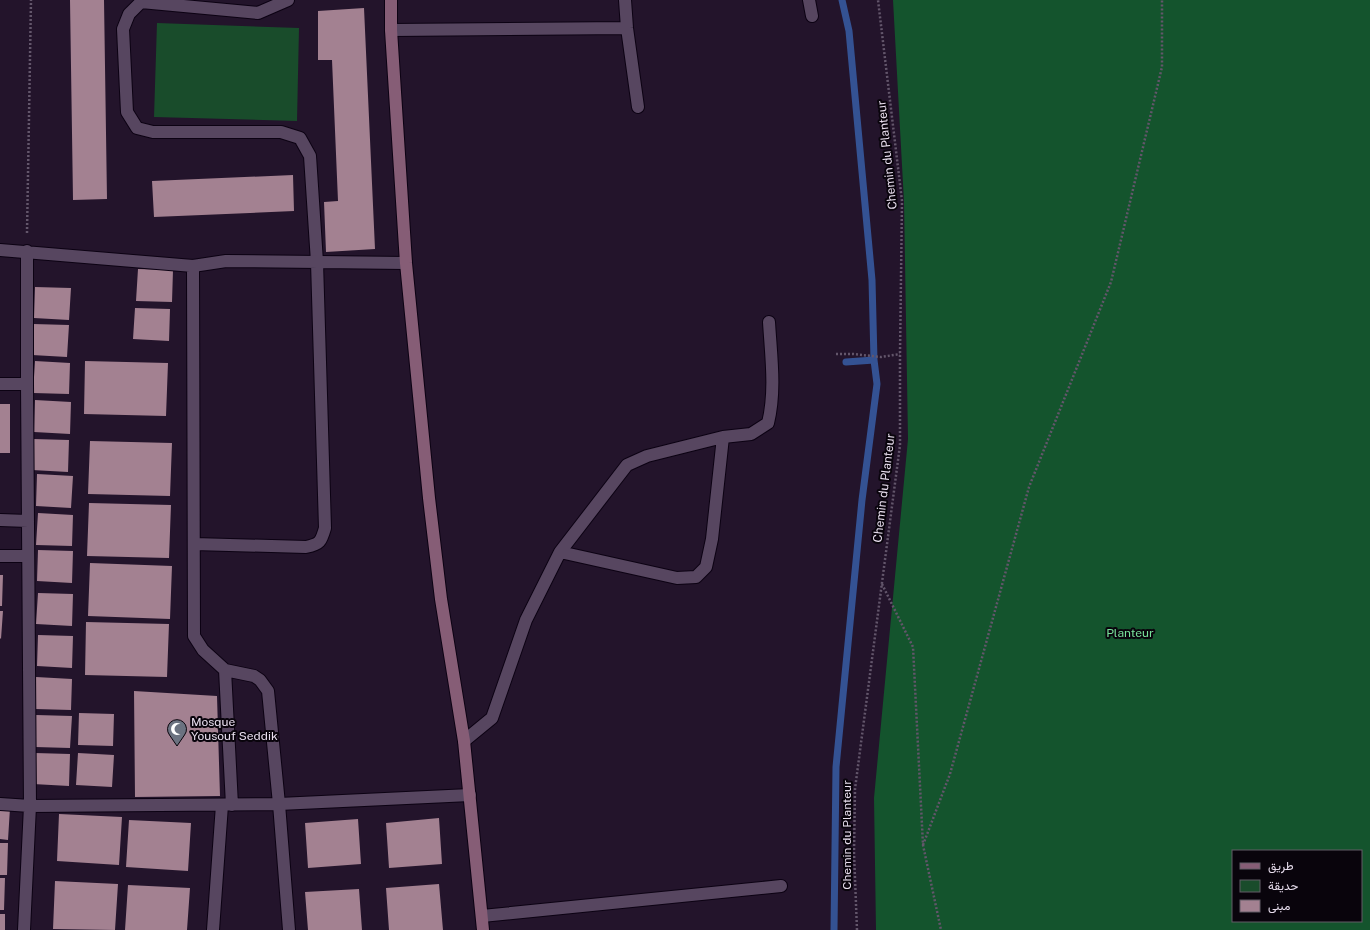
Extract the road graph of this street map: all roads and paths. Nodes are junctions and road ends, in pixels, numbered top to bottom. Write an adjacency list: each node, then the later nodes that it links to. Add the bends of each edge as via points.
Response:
1 (30, 0): 13 (path)
2 (288, 0): 14 (street, via 258,13 141,2 129,14 123,29 127,112 137,128 153,132 282,132 300,138 310,156)
3 (391, 0): 10 (street)
4 (625, 0): 9 (street)
5 (809, 0): 8 (street)
6 (878, 0): 19 (path, Chemin du Planteur, via 902,201)
7 (1162, 0): 37 (path, via 1162,67 1112,282 1029,487 950,774)
8 (812, 16)
9 (627, 28): 10 (street); 11 (street)
10 (391, 30): 15 (street)
11 (638, 107)
12 (0, 250): 13 (street)
13 (27, 251): 16 (street); 21 (street)
14 (317, 262): 15 (street); 16 (street, via 226,261); 25 (street, via 325,528 322,538 317,545 306,548)
15 (406, 263): 31 (street, via 441,599)
16 (193, 266): 25 (street)
17 (769, 322): 22 (street, via 772,386 768,423 751,434)
18 (836, 354): 19 (path, via 882,357)
19 (900, 354): 29 (path, Chemin du Planteur, via 900,445)
20 (0, 384): 21 (street)
21 (26, 384): 24 (street)
22 (723, 437): 26 (street, via 647,456 626,465); 26 (street, via 712,539 706,567 696,577 677,578)
23 (0, 520): 24 (street)
24 (28, 521): 28 (street)
25 (194, 544): 30 (street, via 194,636 203,650)
26 (560, 552): 31 (street, via 526,620 492,718)
27 (0, 556): 28 (street)
28 (28, 556): 36 (street)
29 (882, 584): 37 (path, via 913,647); 44 (path, Chemin du Planteur, via 855,789)
30 (224, 670): 34 (street, via 254,676 268,691); 35 (street)
31 (464, 741): 32 (street)
32 (470, 795): 34 (street); 39 (street)
33 (0, 804): 36 (street)
34 (279, 804): 35 (street); 42 (street)
35 (227, 805): 36 (street); 41 (street)
36 (30, 806): 40 (street)
37 (923, 845): 45 (path)
38 (781, 886): 39 (street)
39 (482, 916): 43 (street)
40 (24, 930)
41 (213, 930)
42 (288, 930)
43 (483, 930)
44 (857, 930)
45 (941, 930)

